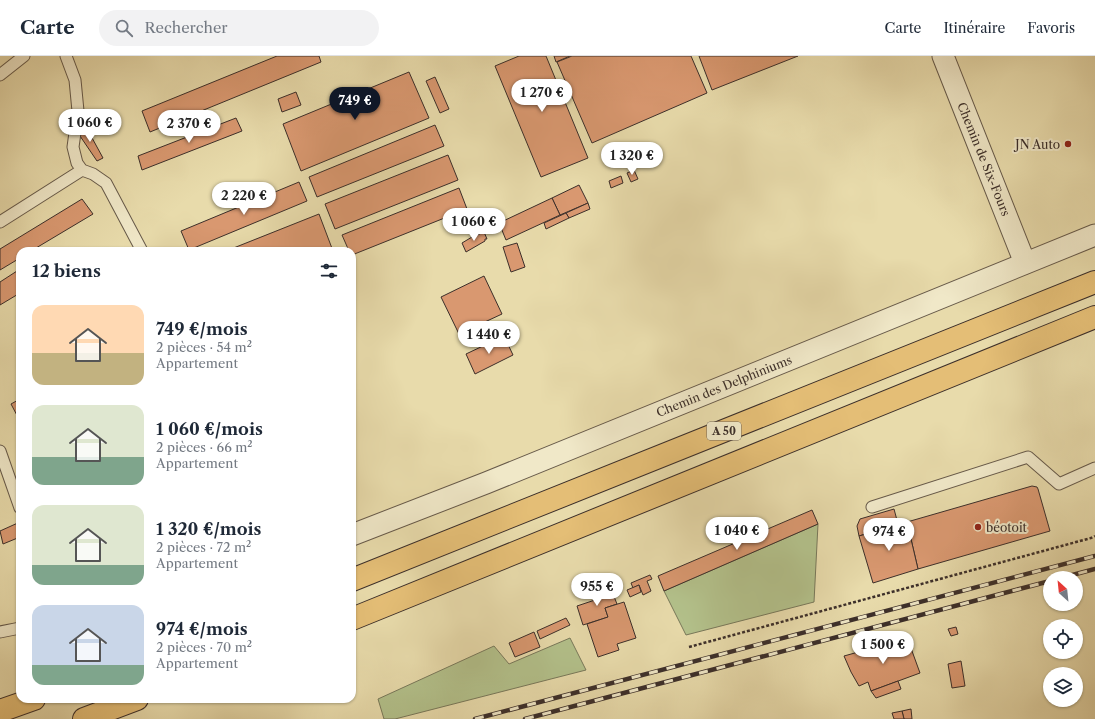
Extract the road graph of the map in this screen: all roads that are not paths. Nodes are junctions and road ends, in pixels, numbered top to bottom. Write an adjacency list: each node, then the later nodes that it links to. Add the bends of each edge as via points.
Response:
1 (24, 56): 4 (lane)
2 (66, 56): 5 (lane, via 75,80 78,111 73,147 77,163)
3 (943, 56): 9 (street, Chemin de Six-Fours)
4 (0, 75)
5 (82, 170): 6 (lane); 8 (lane, via 106,183)
6 (0, 222)
7 (1095, 235): 9 (street, Chemin des Delphiniums)
8 (140, 247)
9 (1025, 263): 16 (street, Chemin des Delphiniums, via 494,480)
10 (1095, 282): 17 (highway, A 50)
11 (1095, 317): 18 (highway)
12 (0, 451): 14 (lane)
13 (1095, 468): 15 (lane, via 1059,484 1028,457)
14 (16, 497)
15 (872, 507)
16 (356, 533)
17 (356, 578)
18 (356, 617)
19 (16, 629): 20 (lane)
20 (0, 632)
21 (23, 703): 23 (highway)
22 (126, 703): 24 (highway)
23 (0, 711)
24 (84, 719)

